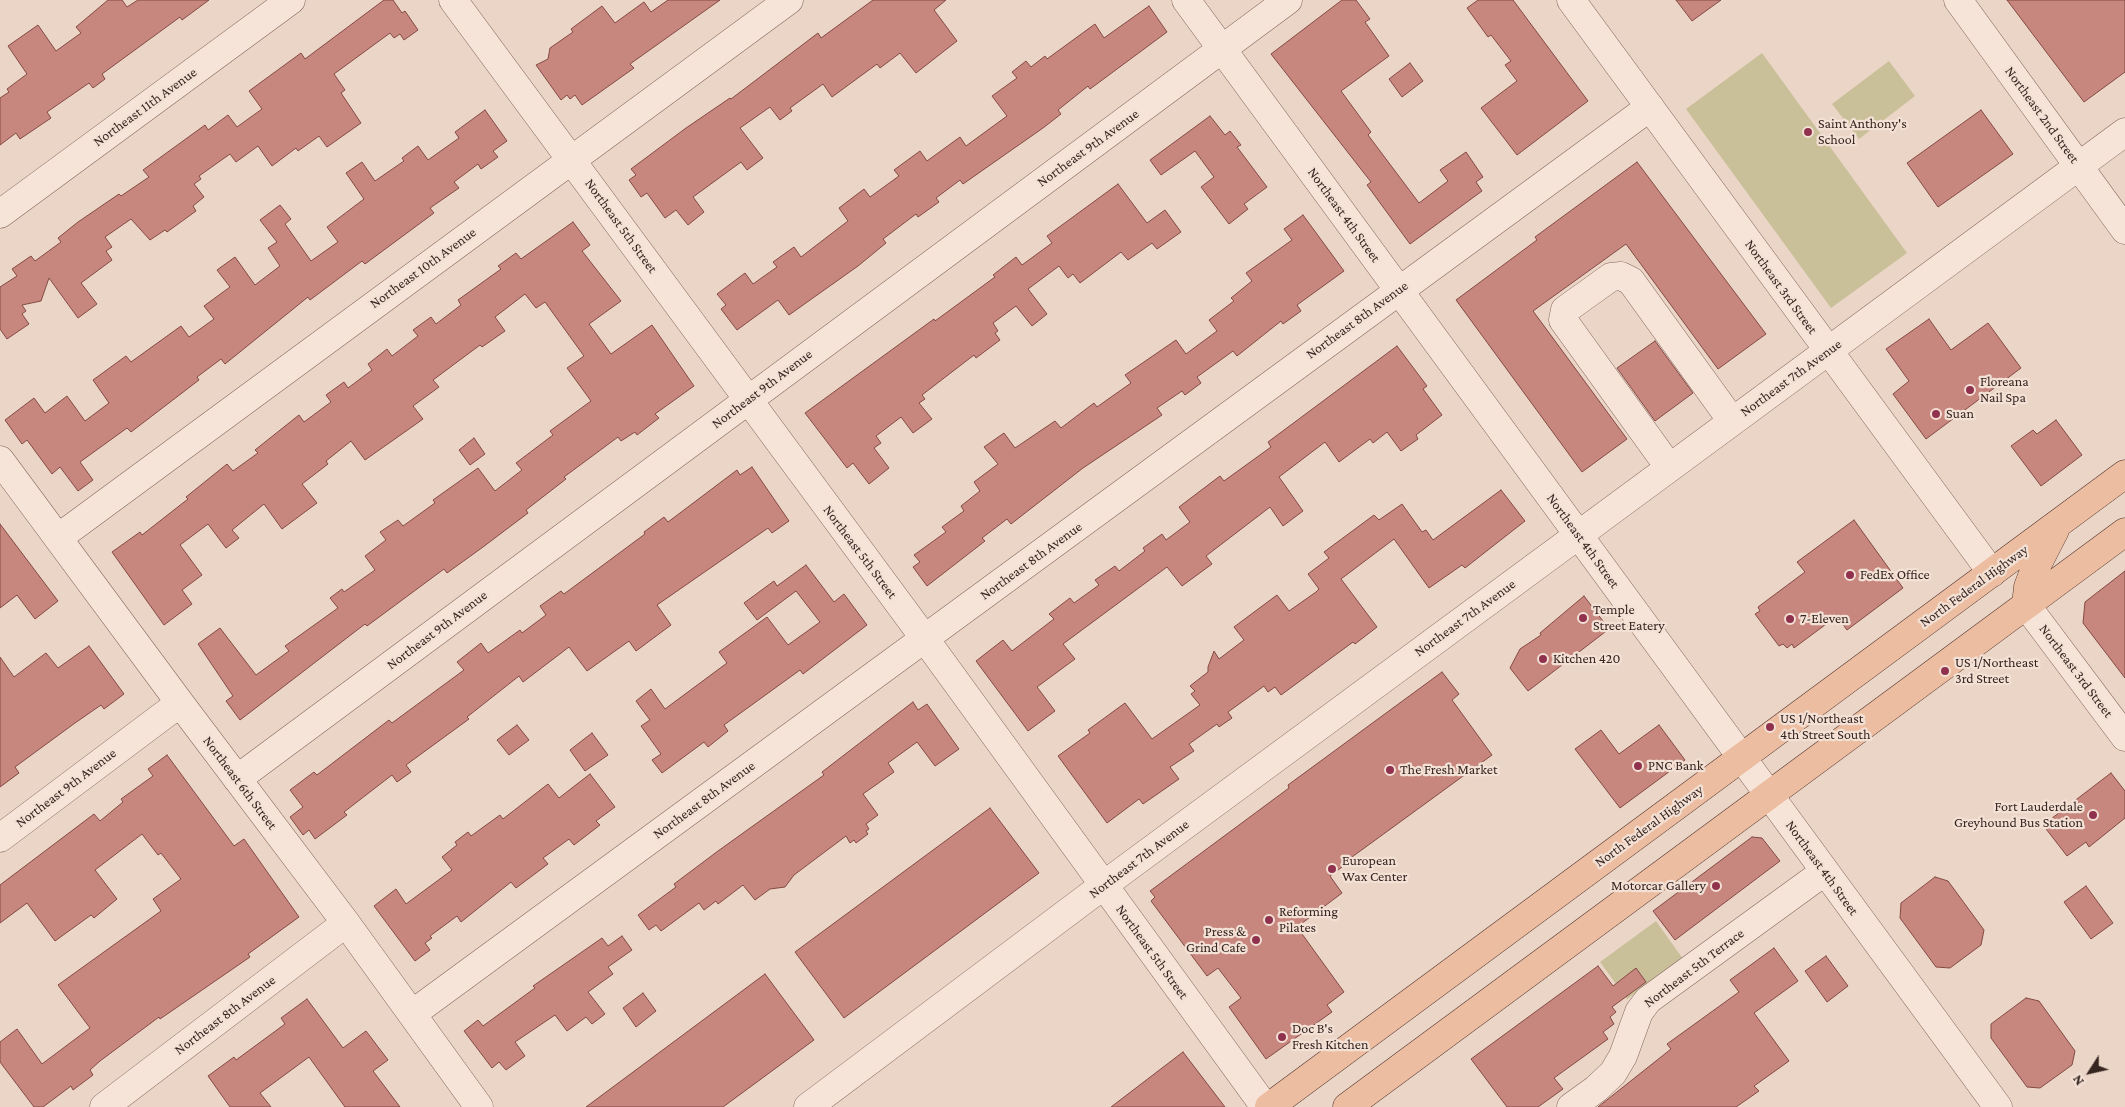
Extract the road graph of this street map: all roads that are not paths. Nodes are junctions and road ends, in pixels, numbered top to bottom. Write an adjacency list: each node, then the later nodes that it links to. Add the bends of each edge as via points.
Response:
1 (291, 0): 13 (street, Northeast 11th Avenue)
2 (453, 0): 11 (street, Northeast 5th Street)
3 (789, 0): 11 (street, Northeast 10th Avenue)
4 (1186, 0): 8 (street, Northeast 4th Street)
5 (1288, 0): 8 (street, Northeast 9th Avenue)
6 (1571, 0): 9 (street, Northeast 3rd Street)
7 (1958, 0): 12 (street, Northeast 2nd Street)
8 (1222, 49): 15 (street, Northeast 4th Street); 17 (street, Northeast 9th Avenue)
9 (1650, 107): 15 (street, Northeast 8th Avenue); 16 (street, Northeast 3rd Street)
10 (2125, 132): 12 (street, Northeast 7th Avenue)
11 (572, 158): 17 (street, Northeast 5th Street); 25 (street, Northeast 10th Avenue)
12 (2079, 166): 14 (street, Northeast 2nd Street); 16 (street, Northeast 7th Avenue)
13 (0, 214)
14 (2125, 230)
15 (1399, 289): 24 (street, Northeast 4th Street); 28 (street, Northeast 8th Avenue)
16 (1828, 350): 18 (street, Northeast 7th Avenue); 26 (street, Northeast 3rd Street)
17 (747, 400): 28 (street, Northeast 5th Street); 32 (street, Northeast 9th Avenue)
18 (1732, 421): 19 (street, Northeast 7th Avenue); 19 (street, via 1631,281 1621,276 1611,277 1565,310 1563,320 1567,326)
19 (1670, 467): 24 (street, Northeast 7th Avenue)
20 (4, 474): 25 (street, Northeast 6th Street)
21 (2125, 474): 22 (main road, North Federal Highway)
22 (2058, 524): 26 (main road, North Federal Highway); 27 (main road, via 2034,571)
23 (2125, 532): 27 (main road)
24 (1578, 535): 31 (street, Northeast 4th Street); 36 (street, Northeast 7th Avenue)
25 (58, 538): 29 (street, Northeast 6th Street)
26 (1992, 572): 31 (main road, North Federal Highway)
27 (2026, 605): 30 (street, Northeast 3rd Street); 33 (main road)
28 (925, 639): 36 (street, Northeast 5th Street); 38 (street, Northeast 8th Avenue)
29 (180, 703): 32 (street, Northeast 6th Street); 34 (street, Northeast 9th Avenue)
30 (2125, 737)
31 (1742, 758): 33 (street, Northeast 4th Street); 39 (main road, North Federal Highway)
32 (237, 779): 37 (street, Northeast 6th Street)
33 (1769, 796): 35 (street, Northeast 4th Street); 46 (main road)
34 (0, 838)
35 (1824, 872): 40 (street, Northeast 4th Street); 47 (street, Northeast 5th Terrace, via 1648,1000 1639,1012 1623,1056 1613,1072)
36 (1103, 886): 43 (street, Northeast 7th Avenue); 44 (street, Northeast 5th Street)
37 (346, 923): 38 (street, Northeast 6th Street); 41 (street, Northeast 8th Avenue)
38 (412, 1014): 42 (street, Northeast 6th Street)
39 (1311, 1076): 44 (main road, North Federal Highway); 45 (main road)
40 (1987, 1103)
41 (104, 1107)
42 (479, 1107)
43 (808, 1107)
44 (1267, 1107)
45 (1297, 1107)
46 (1346, 1107)
47 (1571, 1107)

